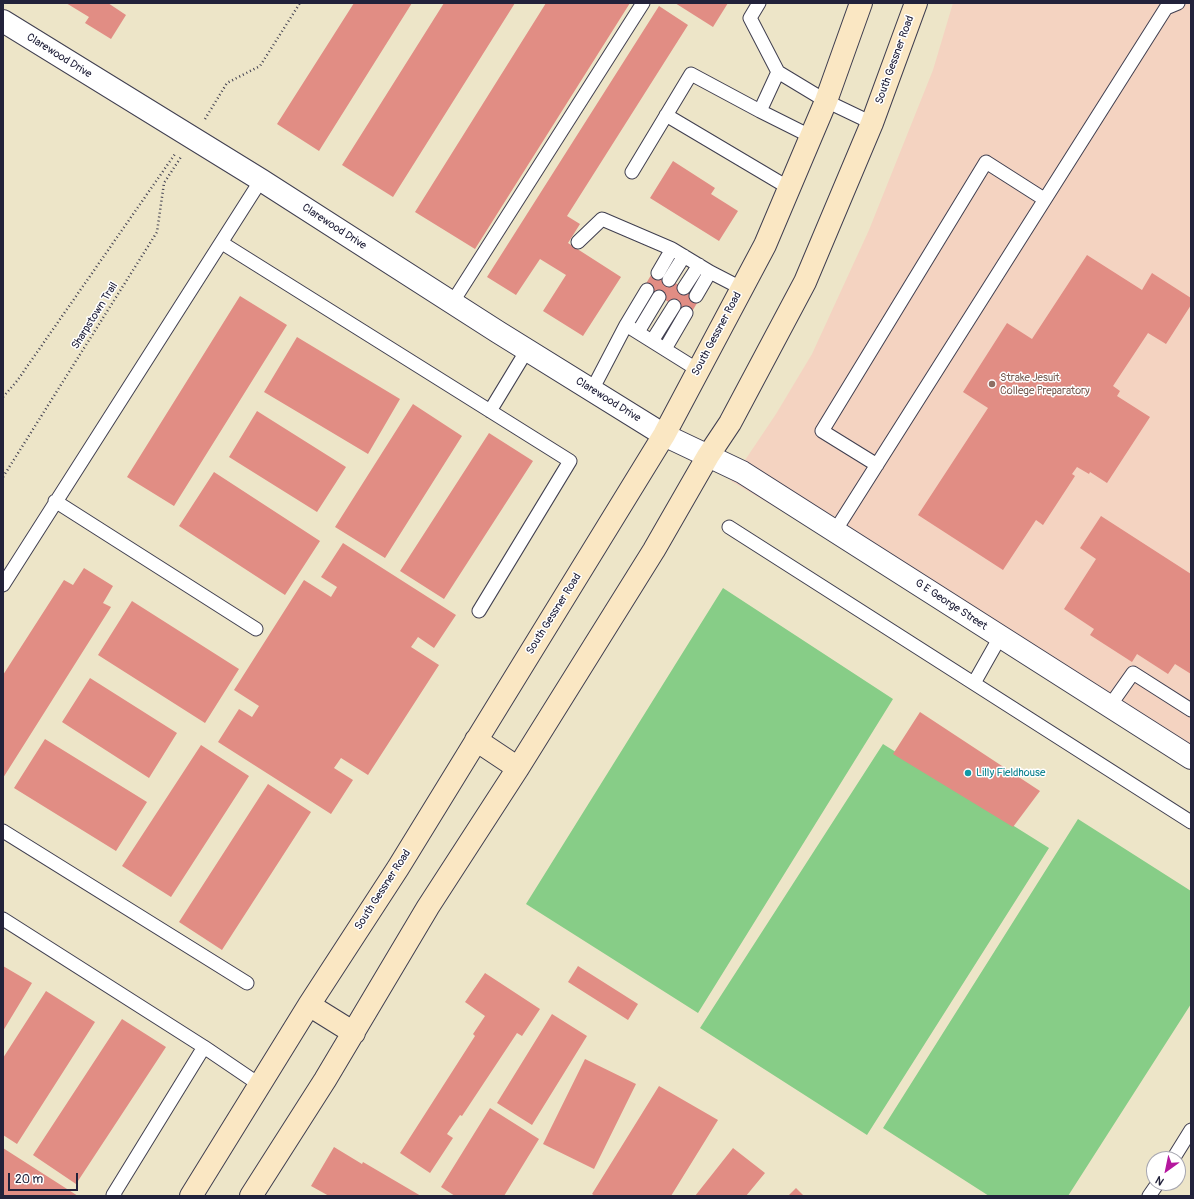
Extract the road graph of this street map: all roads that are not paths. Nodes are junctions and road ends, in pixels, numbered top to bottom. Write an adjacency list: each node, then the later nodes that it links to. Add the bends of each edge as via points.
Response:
1 (642, 3): 29 (lane)
2 (759, 3): 7 (lane, via 750,18)
3 (861, 3): 8 (main road, South Gessner Road)
4 (916, 3): 11 (main road, South Gessner Road)
5 (1178, 3): 16 (lane, via 1166,8)
6 (3, 21): 14 (street, Clarewood Drive, via 194,130)
7 (778, 72): 8 (lane); 9 (lane)
8 (826, 101): 11 (lane); 12 (main road, South Gessner Road)
9 (760, 111): 10 (lane, via 691,74); 12 (lane)
10 (666, 115): 13 (lane); 15 (lane)
11 (872, 123): 41 (main road, South Gessner Road, via 805,282 730,423)
12 (812, 136): 15 (main road, South Gessner Road)
13 (632, 172)
14 (262, 180): 18 (lane); 29 (street, Clarewood Drive)
15 (789, 188): 25 (main road, South Gessner Road, via 765,245)
16 (1044, 199): 42 (lane); 42 (lane, via 986,162 822,431)
17 (578, 242): 19 (lane, via 602,219)
18 (222, 243): 39 (lane); 43 (lane)
19 (672, 249): 20 (lane); 22 (lane)
20 (684, 256): 21 (lane); 23 (lane)
21 (704, 268): 24 (lane); 25 (lane); 27 (lane)
22 (658, 273)
23 (669, 280)
24 (684, 288)
25 (741, 288): 37 (main road, South Gessner Road)
26 (647, 290): 32 (lane)
27 (696, 296)
28 (660, 297): 33 (lane)
29 (452, 303): 36 (street, Clarewood Drive)
30 (674, 306): 34 (lane)
31 (686, 313): 35 (lane)
32 (626, 324): 33 (lane); 38 (lane)
33 (638, 332): 34 (lane)
34 (652, 341): 35 (lane)
35 (664, 349): 37 (lane)
36 (527, 350): 38 (street, Clarewood Drive); 39 (lane)
37 (698, 370): 40 (main road, South Gessner Road)
38 (592, 390): 40 (street, Clarewood Drive)
39 (490, 411): 47 (lane, via 570,461)
40 (664, 435): 41 (street, Clarewood Drive); 53 (main road, South Gessner Road)
41 (708, 456): 45 (street, G E George Street, via 742,472); 55 (main road, South Gessner Road, via 654,550)
42 (877, 464): 45 (lane)
43 (55, 501): 46 (lane); 48 (lane)
44 (729, 527): 50 (lane)
45 (835, 531): 49 (street, G E George Street)
46 (3, 585)
47 (479, 611)
48 (256, 629)
49 (1000, 637): 50 (lane); 51 (street, G E George Street)
50 (974, 683): 56 (lane)
51 (1109, 707): 52 (lane, via 1133,674); 54 (street, G E George Street)
52 (1191, 710)
53 (476, 740): 55 (main road); 60 (main road, South Gessner Road, via 398,868)
54 (1191, 758)
55 (518, 768): 61 (main road, South Gessner Road, via 428,907)
56 (1191, 822)
57 (3, 831): 59 (lane)
58 (3, 919): 62 (lane)
59 (247, 983)
60 (309, 1005): 61 (main road); 63 (main road, South Gessner Road)
61 (354, 1033): 68 (main road, South Gessner Road)
62 (204, 1047): 63 (lane); 66 (lane, via 113,1195)
63 (260, 1084): 67 (main road, South Gessner Road)
64 (1191, 1130): 65 (lane)
65 (1178, 1151)
66 (115, 1196)
67 (191, 1196)
68 (251, 1196)

